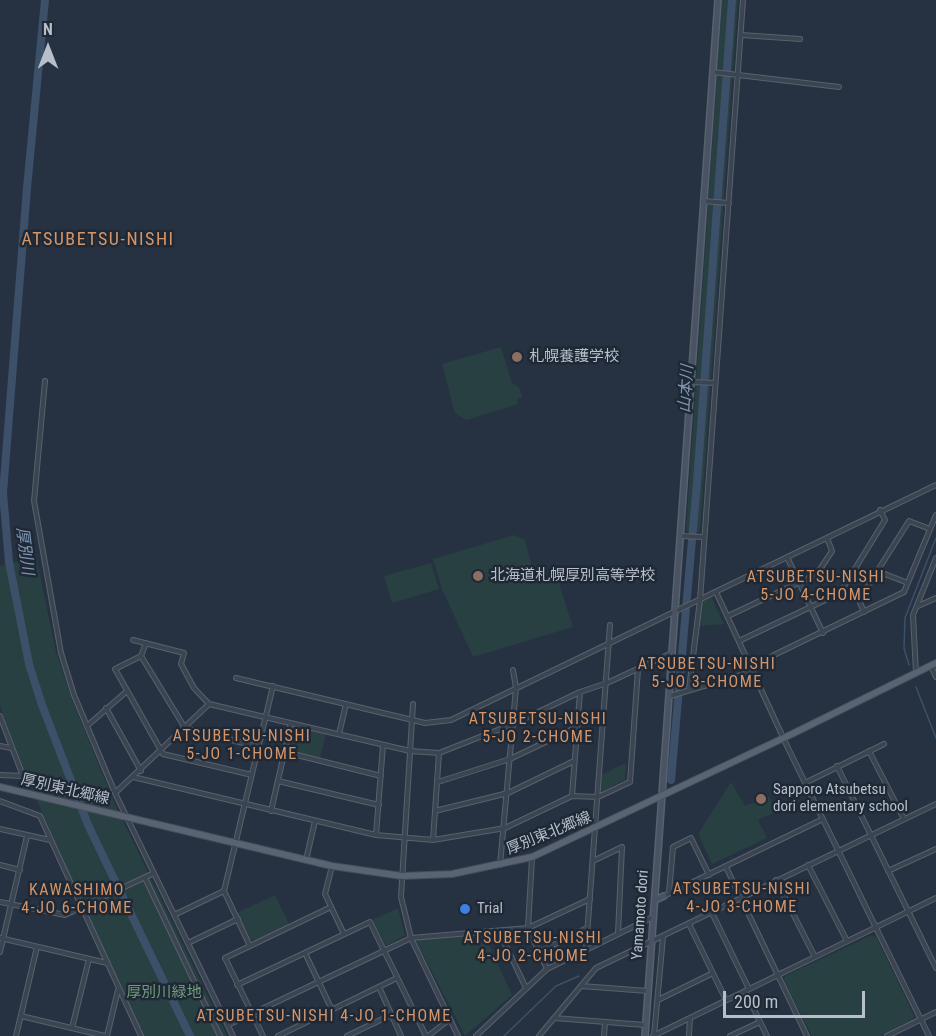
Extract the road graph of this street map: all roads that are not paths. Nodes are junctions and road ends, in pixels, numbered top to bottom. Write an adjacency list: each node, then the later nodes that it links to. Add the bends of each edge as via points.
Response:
1 (718, 0): 5 (street, Yamamoto dori)
2 (743, 0): 3 (street)
3 (741, 35): 4 (street); 6 (street)
4 (800, 39)
5 (713, 72): 6 (street); 8 (street, Yamamoto dori)
6 (736, 75): 7 (street); 9 (street)
7 (838, 87)
8 (703, 201): 9 (street); 11 (street, Yamamoto dori)
9 (727, 203): 12 (street)
10 (45, 381): 66 (street, via 34,501 61,653)
11 (690, 382): 12 (street); 17 (street, Yamamoto dori)
12 (714, 383): 18 (street)
13 (936, 485): 14 (street)
14 (880, 510): 19 (street); 30 (street, via 885,520 840,593)
15 (936, 515): 16 (street)
16 (930, 529): 23 (street, via 909,521); 26 (street)
17 (681, 536): 18 (street); 32 (street, Yamamoto dori)
18 (702, 537): 29 (street)
19 (827, 538): 20 (street); 25 (street, via 832,550 817,574)
20 (787, 557): 25 (street); 27 (street)
21 (936, 558): 24 (street)
22 (936, 569): 24 (street)
23 (877, 571): 26 (street); 33 (street, via 859,600)
24 (930, 572): 31 (street)
25 (798, 583): 30 (street); 34 (street)
26 (908, 583): 33 (street, via 904,592)
27 (716, 592): 29 (street); 34 (street)
28 (936, 598): 31 (street)
29 (698, 600): 32 (street); 53 (street)
30 (810, 607): 36 (street); 38 (street)
31 (916, 607): 47 (street)
32 (675, 611): 40 (street); 41 (street, Yamamoto dori)
33 (864, 612): 36 (street)
34 (728, 616): 38 (street)
35 (610, 625): 40 (street)
36 (823, 633): 46 (street, via 774,655)
37 (133, 640): 39 (street)
38 (739, 641): 46 (street)
39 (146, 643): 42 (street); 57 (street, via 184,653 181,664 194,688)
40 (609, 643): 50 (street); 52 (street)
41 (672, 653): 44 (street); 56 (street, Yamamoto dori)
42 (141, 656): 54 (street, via 116,669); 68 (street)
43 (934, 664): 47 (main road, 厚別東北郷線); 48 (street)
44 (638, 669): 50 (street); 97 (street, via 630,782)
45 (513, 670): 52 (street)
46 (753, 670): 53 (street); 70 (street)
47 (916, 673): 70 (main road, 厚別東北郷線)
48 (936, 677)
49 (236, 678): 51 (street)
50 (607, 683): 55 (street); 97 (street)
51 (273, 686): 58 (street); 62 (street)
52 (516, 688): 63 (street, via 451,720 425,723); 65 (street)
53 (689, 689): 56 (street)
54 (128, 691): 60 (street); 76 (street)
55 (580, 692): 65 (street); 67 (street)
56 (671, 695): 96 (street, Yamamoto dori)
57 (209, 704): 62 (street); 68 (street)
58 (346, 704): 63 (street); 69 (street)
59 (413, 704): 63 (street)
60 (106, 708): 66 (street); 84 (street)
61 (0, 716): 75 (street)
62 (266, 718): 64 (street); 74 (street)
63 (412, 719): 77 (street)
64 (291, 723): 69 (street); 79 (street)
65 (513, 724): 80 (street); 81 (street)
66 (87, 726): 93 (street)
67 (577, 727): 81 (street); 82 (street)
68 (185, 728): 74 (street); 76 (street)
69 (339, 734): 72 (street)
70 (784, 738): 91 (street); 96 (main road, 厚別東北郷線)
71 (884, 744): 78 (street)
72 (383, 745): 77 (street); 87 (street)
73 (0, 746): 75 (street)
74 (259, 747): 86 (street)
75 (12, 748): 85 (street, via 23,776)
76 (162, 751): 84 (street); 86 (street)
77 (410, 751): 80 (street); 114 (street)
78 (868, 751): 83 (street); 106 (street)
79 (285, 752): 87 (street); 89 (street)
80 (440, 753): 90 (street)
81 (510, 759): 90 (street); 94 (street)
82 (574, 761): 94 (street); 95 (street)
83 (837, 766): 91 (street); 111 (street)
84 (141, 771): 88 (street)
85 (0, 775)
86 (252, 776): 100 (street)
87 (381, 776): 101 (street)
88 (134, 777): 93 (street); 100 (street)
89 (278, 781): 101 (street); 102 (street)
90 (438, 782): 103 (street)
91 (807, 782): 105 (street)
92 (0, 787): 104 (main road, 厚別東北郷線)
93 (115, 793): 104 (street)
94 (508, 793): 103 (street); 108 (street)
95 (572, 796): 97 (street); 108 (street)
96 (661, 796): 110 (main road, 厚別東北郷線); 136 (street, Yamamoto dori)
97 (598, 797): 110 (street)
98 (0, 801): 116 (street, via 40,816)
99 (936, 804): 106 (street)
100 (245, 805): 102 (street); 117 (street)
101 (379, 805): 113 (street)
102 (271, 811): 107 (street)
103 (435, 811): 115 (street)
104 (128, 818): 117 (main road, 厚別東北郷線); 130 (street)
105 (823, 819): 119 (street); 127 (street)
106 (904, 819): 111 (street)
107 (315, 821): 113 (street); 121 (street)
108 (505, 828): 115 (street); 125 (street)
109 (0, 829): 112 (street)
110 (595, 829): 120 (main road, 厚別東北郷線); 122 (street)
111 (871, 834): 119 (street); 129 (street)
112 (27, 836): 116 (street); 128 (street)
113 (376, 836): 114 (street)
114 (405, 838): 115 (street); 132 (street)
115 (433, 840)
116 (50, 841): 143 (street)
117 (235, 844): 121 (main road, 厚別東北郷線); 135 (street)
118 (936, 849): 129 (street)
119 (838, 850): 123 (street); 150 (street)
120 (532, 857): 125 (main road, 厚別東北郷線); 151 (street)
121 (306, 860): 126 (main road, 厚別東北郷線)
122 (592, 861): 139 (street); 155 (street, via 622,847)
123 (808, 864): 134 (street); 160 (street)
124 (0, 865): 128 (street)
125 (500, 866): 132 (main road, 厚別東北郷線, via 452,874)
126 (332, 867): 132 (main road, 厚別東北郷線); 142 (street, via 325,894)
127 (726, 867): 131 (street); 137 (street)
128 (20, 870): 141 (street)
129 (888, 871): 144 (street)
130 (154, 873): 133 (street); 146 (street)
131 (709, 875): 136 (street); 136 (street, via 691,838 673,847)
132 (402, 876): 157 (street, via 401,897)
133 (143, 879): 143 (street); 205 (street)
134 (776, 880): 137 (street); 169 (street)
135 (224, 891): 146 (street); 148 (street)
136 (662, 897): 147 (street, Yamamoto dori)
137 (741, 898): 145 (street); 175 (street)
138 (936, 898): 144 (street)
139 (590, 899): 151 (street); 152 (street)
140 (0, 902): 141 (street)
141 (11, 904): 143 (street, via 59,916); 158 (street)
142 (331, 907): 154 (street); 162 (street)
143 (81, 908): 171 (street)
144 (908, 911): 150 (street); 172 (street)
145 (712, 913): 149 (street); 183 (street)
146 (174, 915): 161 (street)
147 (654, 917): 155 (street); 159 (street, Yamamoto dori)
148 (238, 920): 161 (street); 162 (street)
149 (689, 924): 156 (street); 174 (street)
150 (875, 927): 160 (street); 195 (street)
151 (528, 928): 153 (street); 167 (street)
152 (587, 928): 164 (street); 167 (street)
153 (499, 930): 157 (street); 182 (street)
154 (344, 934): 165 (street, via 370,922); 168 (street)
155 (618, 934): 164 (street)
156 (661, 937): 159 (street); 185 (street)
157 (411, 938): 165 (street); 194 (street)
158 (2, 939): 163 (street); 166 (street)
159 (654, 941): 179 (street, via 596,968); 184 (street, Yamamoto dori)
160 (848, 942): 169 (street)
161 (188, 943): 198 (street)
162 (250, 946): 178 (street, via 225,958)
163 (37, 947): 170 (street); 191 (street)
164 (586, 949): 173 (street)
165 (384, 951): 176 (street); 177 (street)
166 (0, 952)
167 (539, 952): 173 (street)
168 (305, 953): 177 (street); 178 (street)
169 (815, 957): 175 (street)
170 (89, 959): 171 (street); 200 (street)
171 (107, 963): 181 (street)
172 (936, 968)
173 (547, 969): 182 (street)
174 (713, 973): 185 (street); 186 (street)
175 (778, 975): 183 (street); 221 (street)
176 (397, 978): 180 (street); 211 (street)
177 (319, 982): 187 (street); 189 (street)
178 (237, 985): 189 (street)
179 (580, 986): 184 (street); 192 (street)
180 (379, 987): 187 (street); 190 (street)
181 (118, 988): 203 (street); 204 (street)
182 (526, 988): 213 (street)
183 (747, 990): 186 (street); 197 (street)
184 (648, 991): 199 (street, Yamamoto dori)
185 (658, 999): 217 (street)
186 (726, 1000): 193 (street)
187 (332, 1010): 201 (street)
188 (936, 1012): 195 (street)
189 (252, 1014): 198 (street); 207 (street)
190 (391, 1015): 209 (street); 210 (street)
191 (21, 1016): 200 (street); 202 (street)
192 (554, 1018): 196 (street); 214 (street)
193 (690, 1018): 217 (street); 218 (street)
194 (450, 1019): 211 (street); 212 (street)
195 (921, 1020): 222 (street); 223 (street)
196 (604, 1022): 199 (street); 215 (street)
197 (760, 1022): 219 (street); 220 (street)
198 (228, 1025): 206 (street)
199 (645, 1025): 216 (street, Yamamoto dori)
200 (72, 1028): 203 (street)
201 (288, 1034): 208 (street)
202 (16, 1036)
203 (106, 1036)
204 (141, 1036)
205 (220, 1036)
206 (233, 1036)
207 (263, 1036)
208 (278, 1036)
209 (347, 1036)
210 (401, 1036)
211 (427, 1036)
212 (458, 1036)
213 (476, 1036)
214 (539, 1036)
215 (604, 1036)
216 (645, 1036)
217 (654, 1036)
218 (689, 1036)
219 (730, 1036)
220 (767, 1036)
221 (807, 1036)
222 (887, 1036)
223 (929, 1036)

